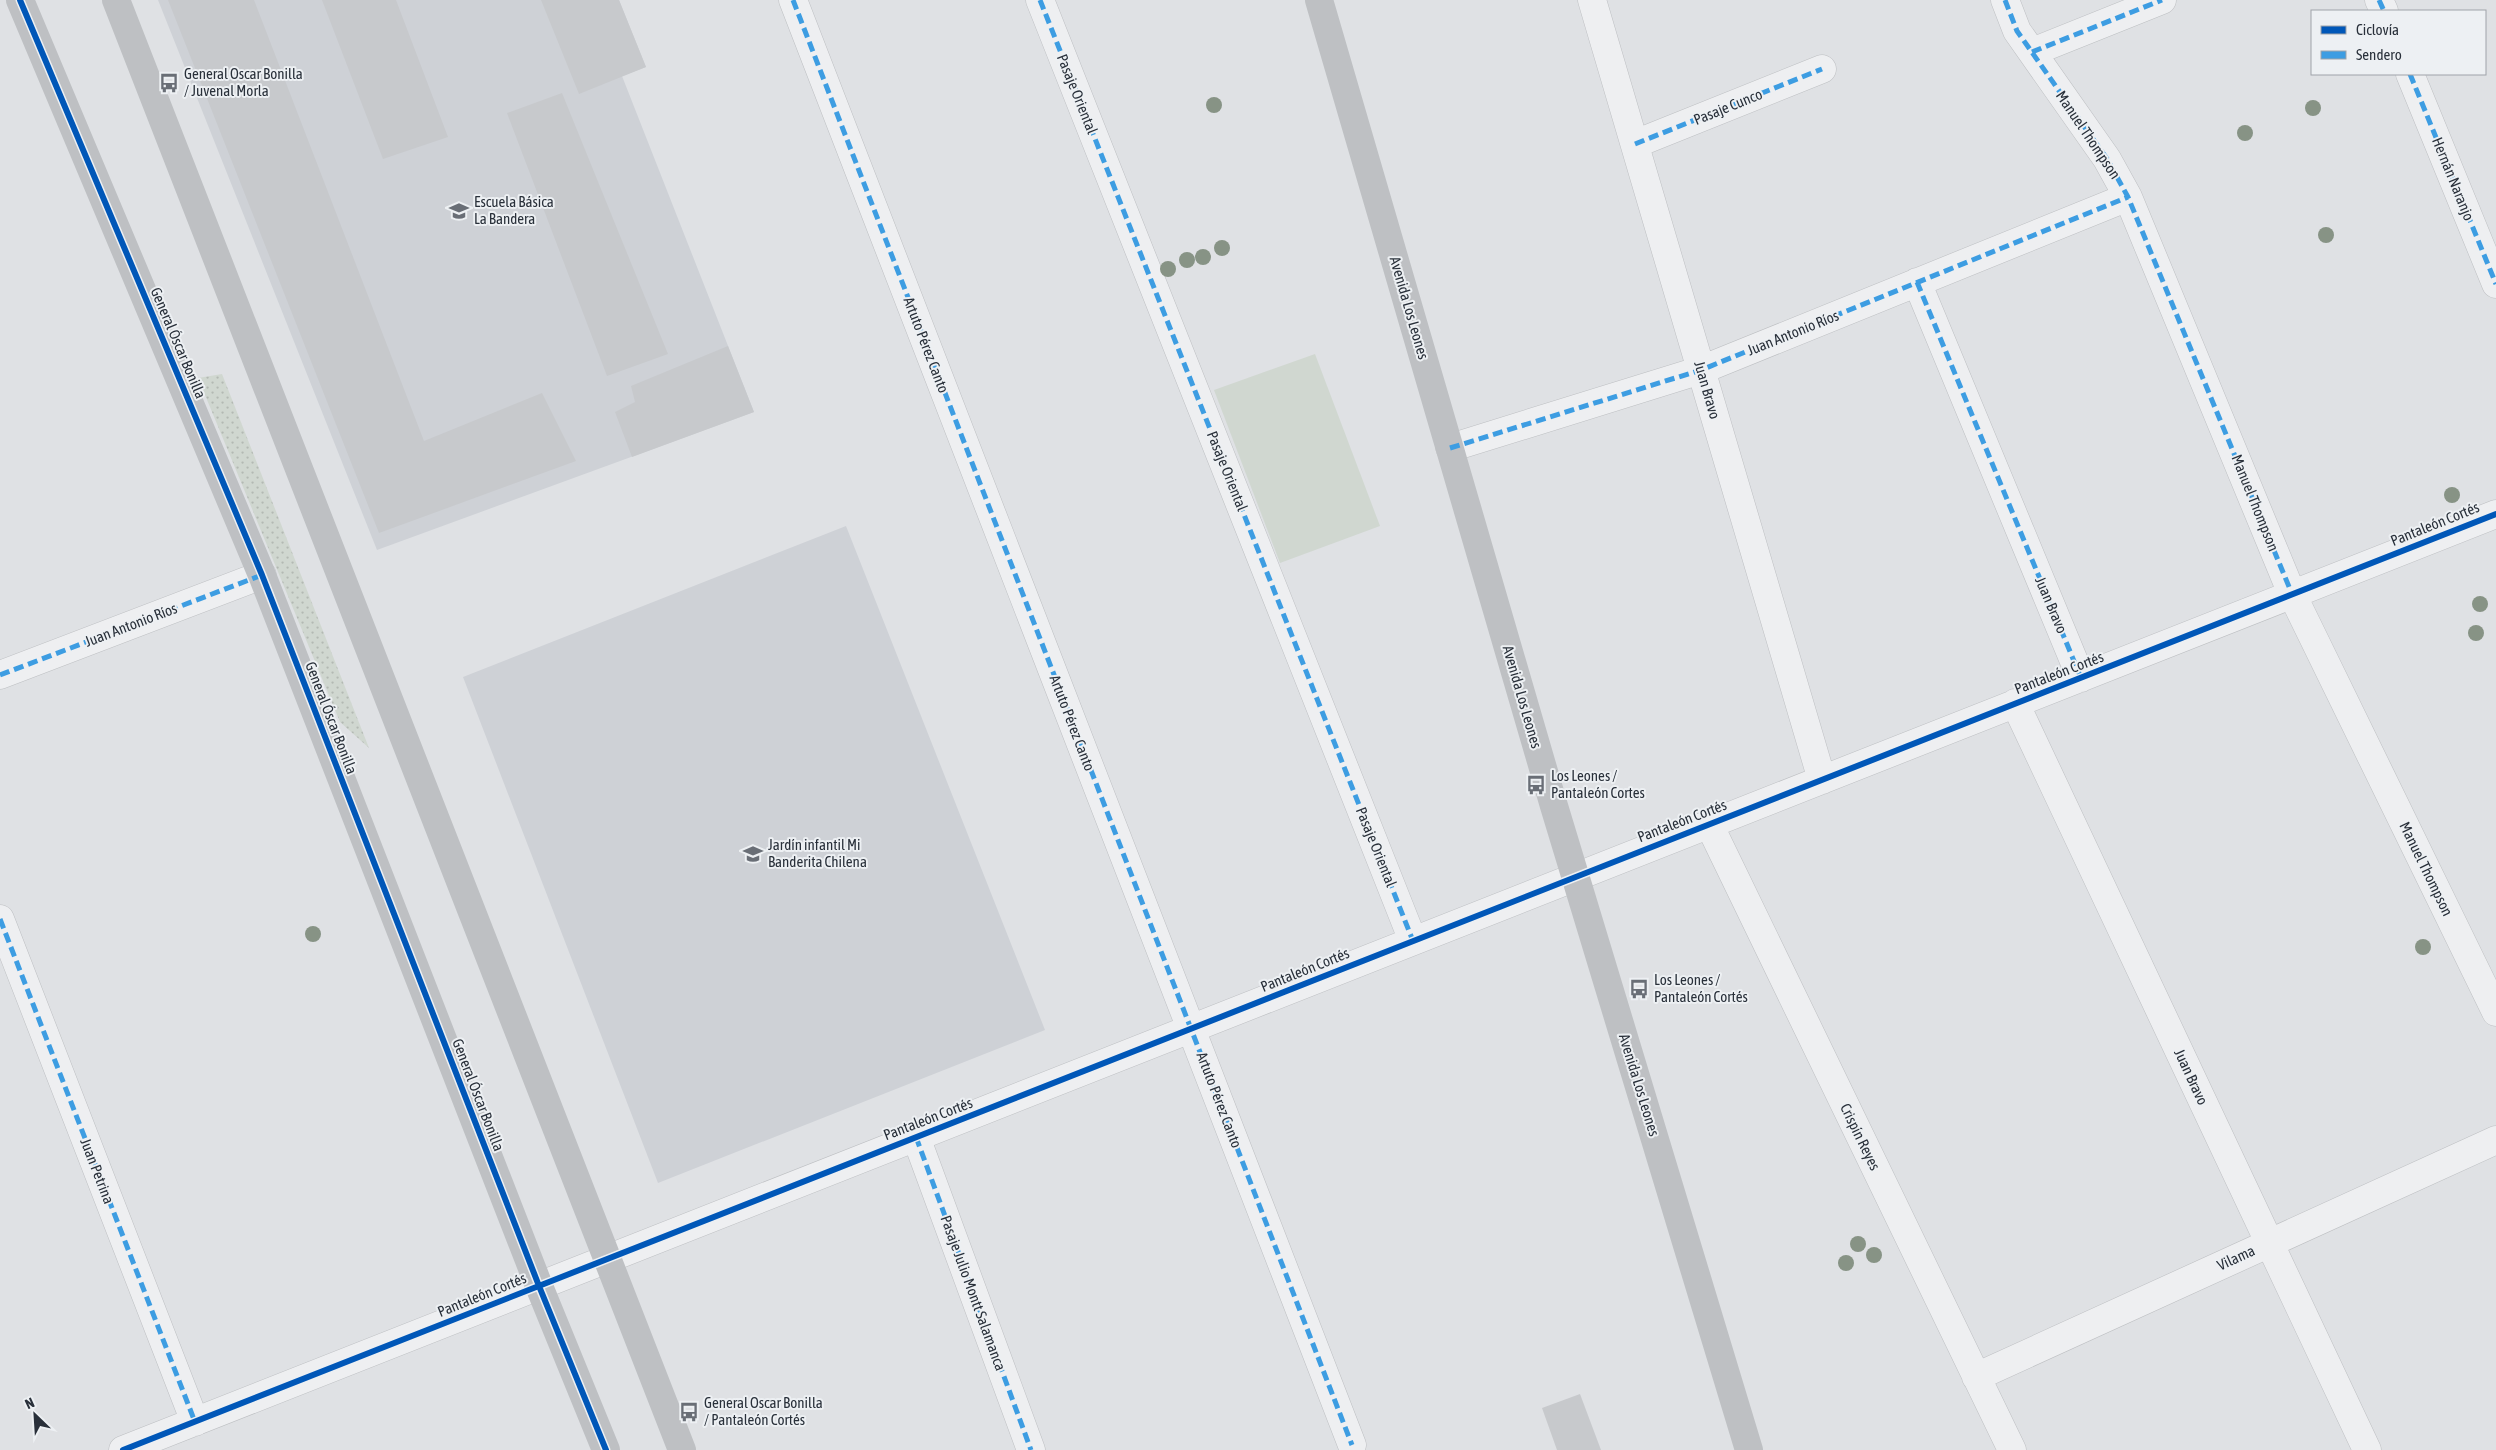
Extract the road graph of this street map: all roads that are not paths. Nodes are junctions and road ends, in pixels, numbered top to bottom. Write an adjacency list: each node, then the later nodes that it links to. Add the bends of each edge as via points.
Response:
1 (20, 0): 19 (street, General Óscar Bonilla)
2 (116, 0): 35 (street)
3 (792, 0): 31 (street, Artuto Pérez Canto)
4 (1040, 0): 28 (street, Pasaje Oriental)
5 (1320, 0): 17 (street, Avenida Los Leones)
6 (1592, 0): 12 (street, Juan Bravo)
7 (2004, 0): 9 (street, Manuel Thompson)
8 (2162, 0): 9 (street)
9 (2032, 52): 13 (street, Manuel Thompson, via 2107,159)
10 (1822, 69): 12 (street, Pasaje Cunco)
11 (2410, 75): 15 (street, Hernán Naranjo)
12 (1635, 144): 16 (street, Juan Bravo)
13 (2128, 197): 14 (street, Juan Antonio Ríos); 20 (street, Manuel Thompson)
14 (1917, 282): 16 (street, Juan Antonio Ríos); 22 (street, Juan Bravo)
15 (2496, 284)
16 (1701, 370): 17 (street, Juan Antonio Ríos); 24 (street, Juan Bravo)
17 (1450, 448): 26 (street, Avenida Los Leones)
18 (2496, 514): 20 (street, Pantaleón Cortés)
19 (262, 575): 21 (street, Juan Antonio Ríos); 36 (street, General Óscar Bonilla)
20 (2292, 594): 22 (street, Pantaleón Cortés); 29 (street, Manuel Thompson)
21 (0, 674)
22 (2081, 678): 23 (street, Pantaleón Cortés)
23 (2015, 703): 24 (street, Pantaleón Cortés); 34 (street, Juan Bravo)
24 (1822, 780): 25 (street, Pantaleón Cortés)
25 (1709, 824): 26 (street, Pantaleón Cortés); 37 (street, Crispín Reyes)
26 (1575, 876): 28 (street, Pantaleón Cortés); 44 (street, Avenida Los Leones)
27 (0, 920): 38 (street, Juan Petrina)
28 (1413, 941): 31 (street, Pantaleón Cortés)
29 (2486, 969): 30 (street, Manuel Thompson)
30 (2496, 1012)
31 (1191, 1029): 32 (street, Pantaleón Cortés); 39 (street, Artuto Pérez Canto)
32 (916, 1137): 35 (street, Pantaleón Cortés); 43 (street, Pasaje Julio Montt Salamanca)
33 (2496, 1140): 34 (street, Vilama)
34 (2270, 1243): 37 (street, Vilama); 46 (street, Juan Bravo)
35 (608, 1259): 36 (street, Pantaleón Cortés); 42 (street)
36 (539, 1286): 38 (street, Pantaleón Cortés); 41 (street, General Óscar Bonilla)
37 (1976, 1377): 45 (street, Crispín Reyes)
38 (194, 1422): 40 (street, Pantaleón Cortés)
39 (1352, 1446)
40 (123, 1450)
41 (606, 1450)
42 (682, 1450)
43 (1031, 1450)
44 (1748, 1450)
45 (2012, 1450)
46 (2367, 1450)

